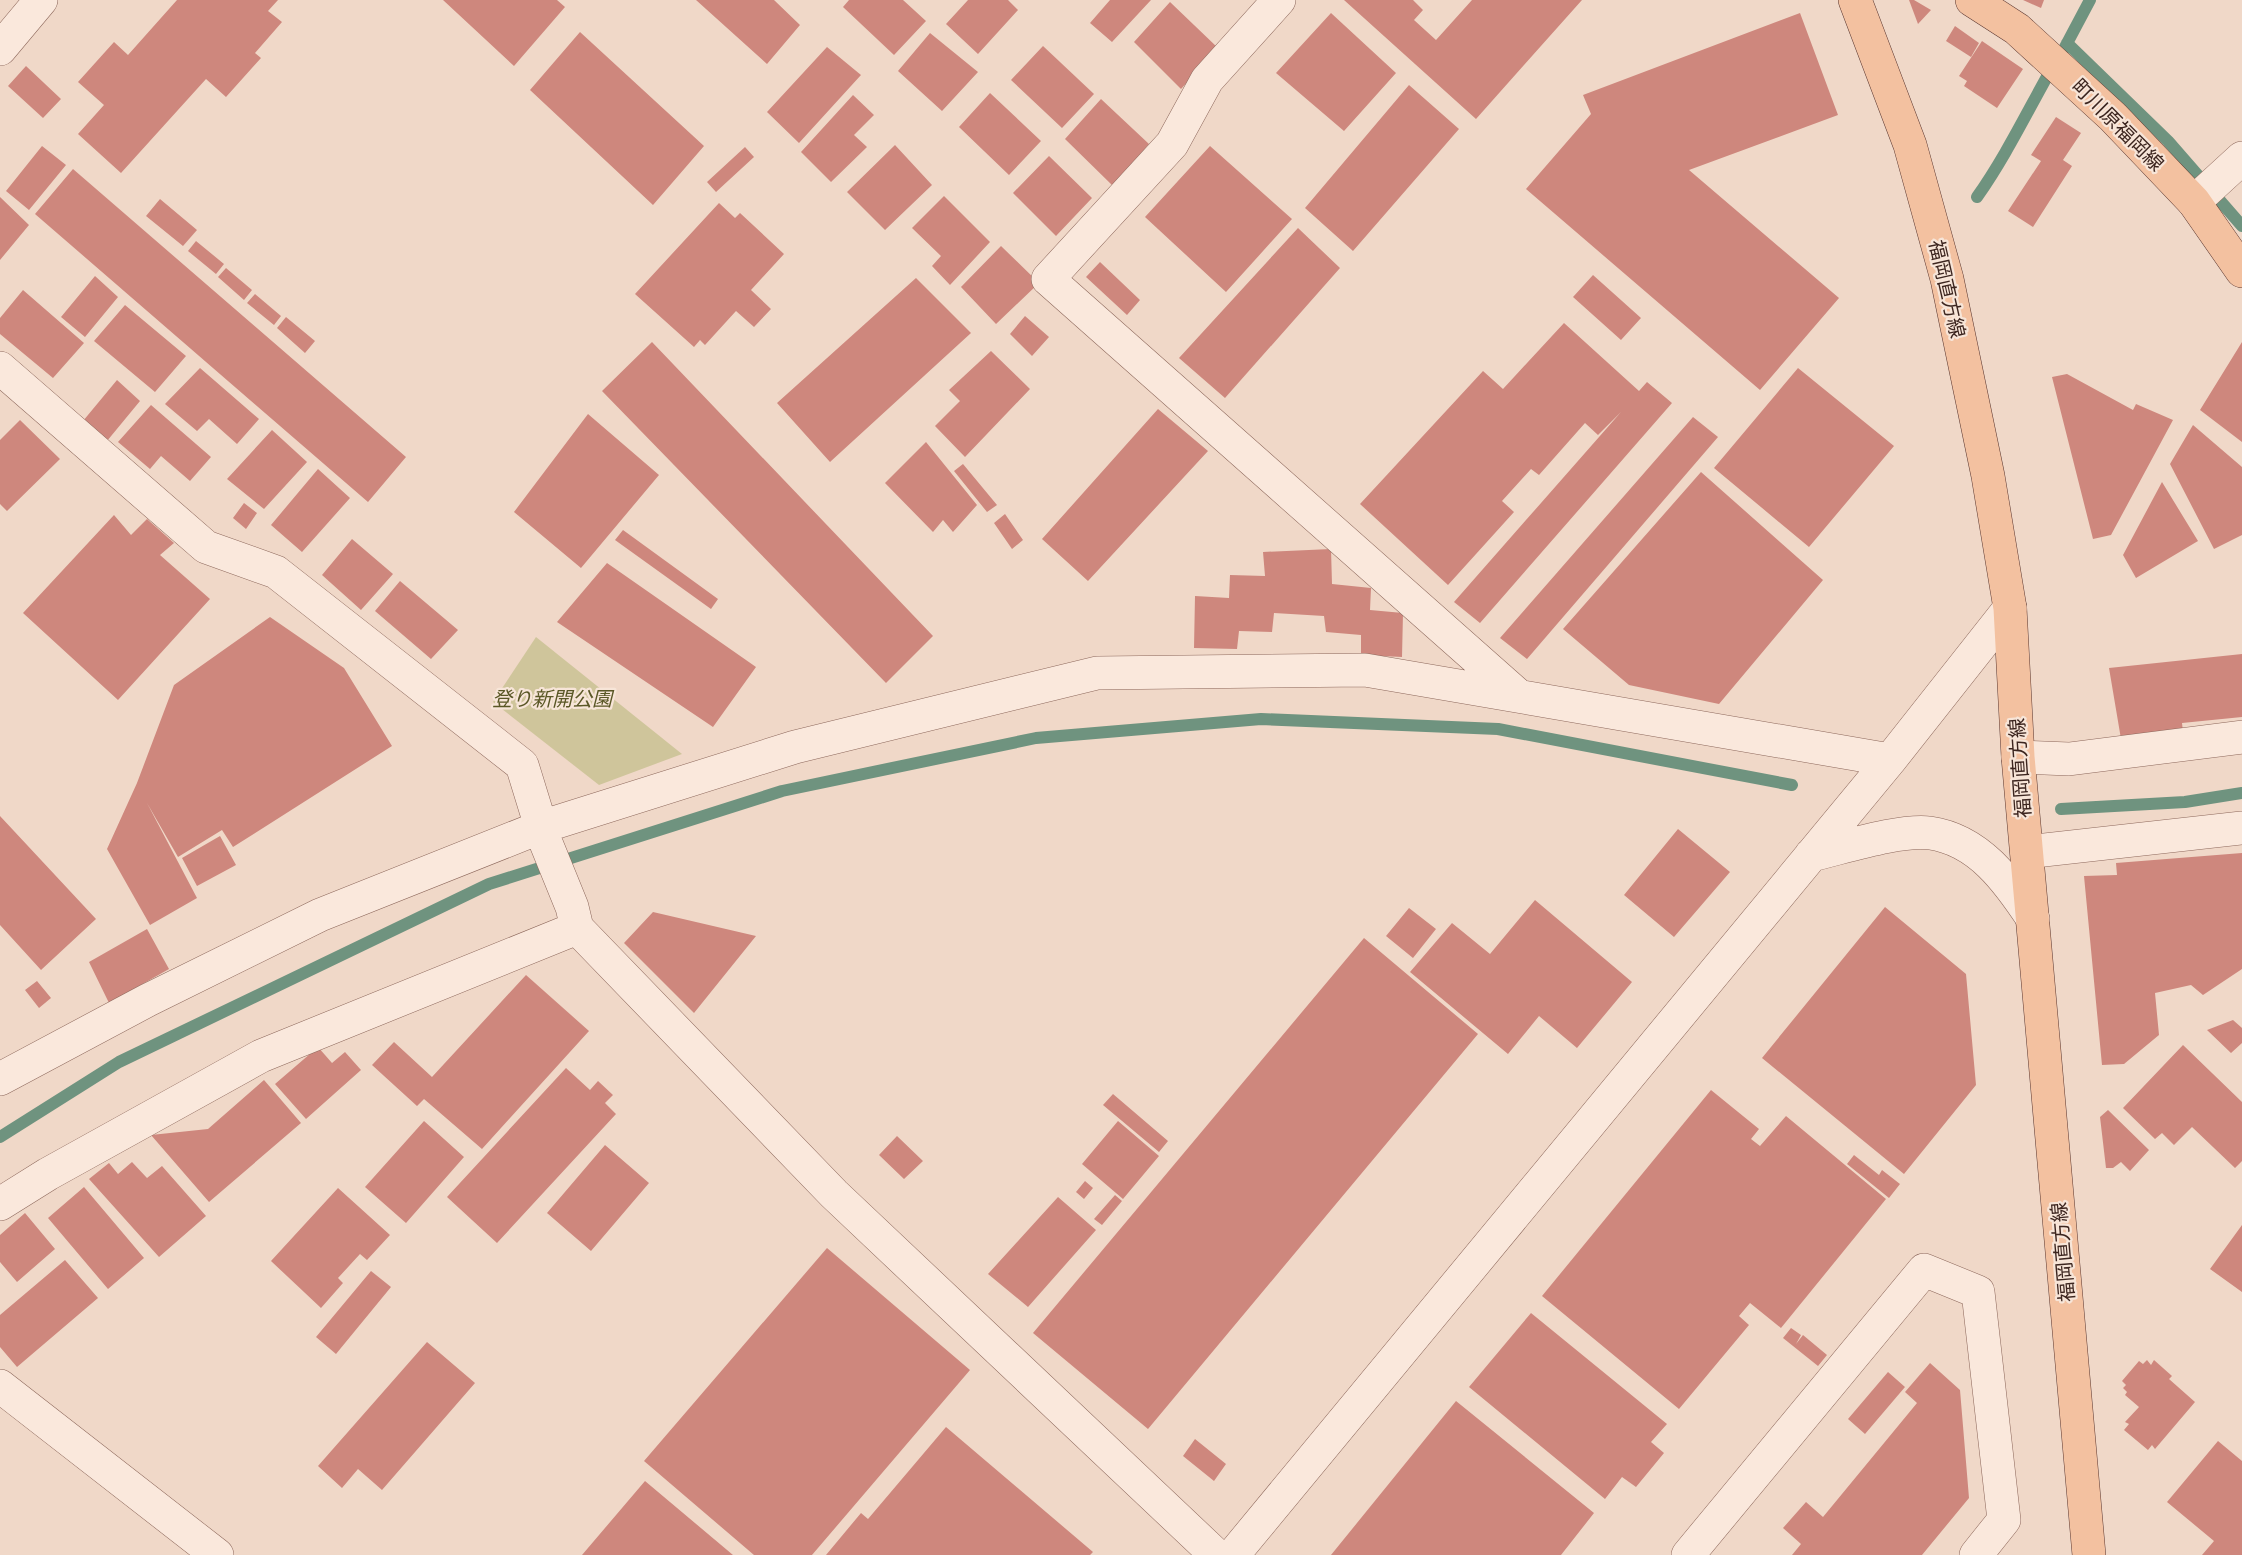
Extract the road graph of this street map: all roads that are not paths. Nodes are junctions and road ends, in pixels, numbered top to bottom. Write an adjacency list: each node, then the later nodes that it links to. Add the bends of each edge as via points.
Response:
1 (41, 0): 5 (street)
2 (1279, 0): 11 (street, via 1207,80 1172,144 1048,279)
3 (1855, 0): 10 (main road, 福岡直方線, via 1910,146 1947,279 1988,476)
4 (1972, 0): 7 (main road, 町川原福岡線, via 2017,29 2113,117)
5 (0, 49)
6 (2242, 158): 7 (street)
7 (2194, 202): 8 (main road, 町川原福岡線)
8 (2242, 271)
9 (0, 369): 16 (street, via 206,547 276,572 522,765)
10 (2010, 608): 13 (main road, 福岡直方線); 14 (street)
11 (1519, 696): 14 (street); 16 (street, via 1365,670 1097,673 795,747)
12 (2242, 737): 13 (street, via 2069,759)
13 (2018, 757): 17 (main road, 福岡直方線)
14 (1890, 760): 18 (street)
15 (2242, 828): 17 (street)
16 (544, 835): 19 (street); 21 (street, via 320,915)
17 (2027, 852): 20 (main road, 福岡直方線)
18 (1811, 855): 20 (street, via 1929,833 1958,842 1986,859 2008,882); 26 (street)
19 (574, 918): 22 (street, via 261,1056 48,1173); 25 (street, via 834,1194)
20 (2033, 919): 29 (main road, 福岡直方線)
21 (0, 1079)
22 (0, 1204)
23 (0, 1386): 24 (street)
24 (217, 1555)
25 (1216, 1555)
26 (1233, 1555)
27 (1688, 1555): 28 (street, via 1924,1270 1978,1292 2004,1520)
28 (1976, 1555)
29 (2089, 1555)

